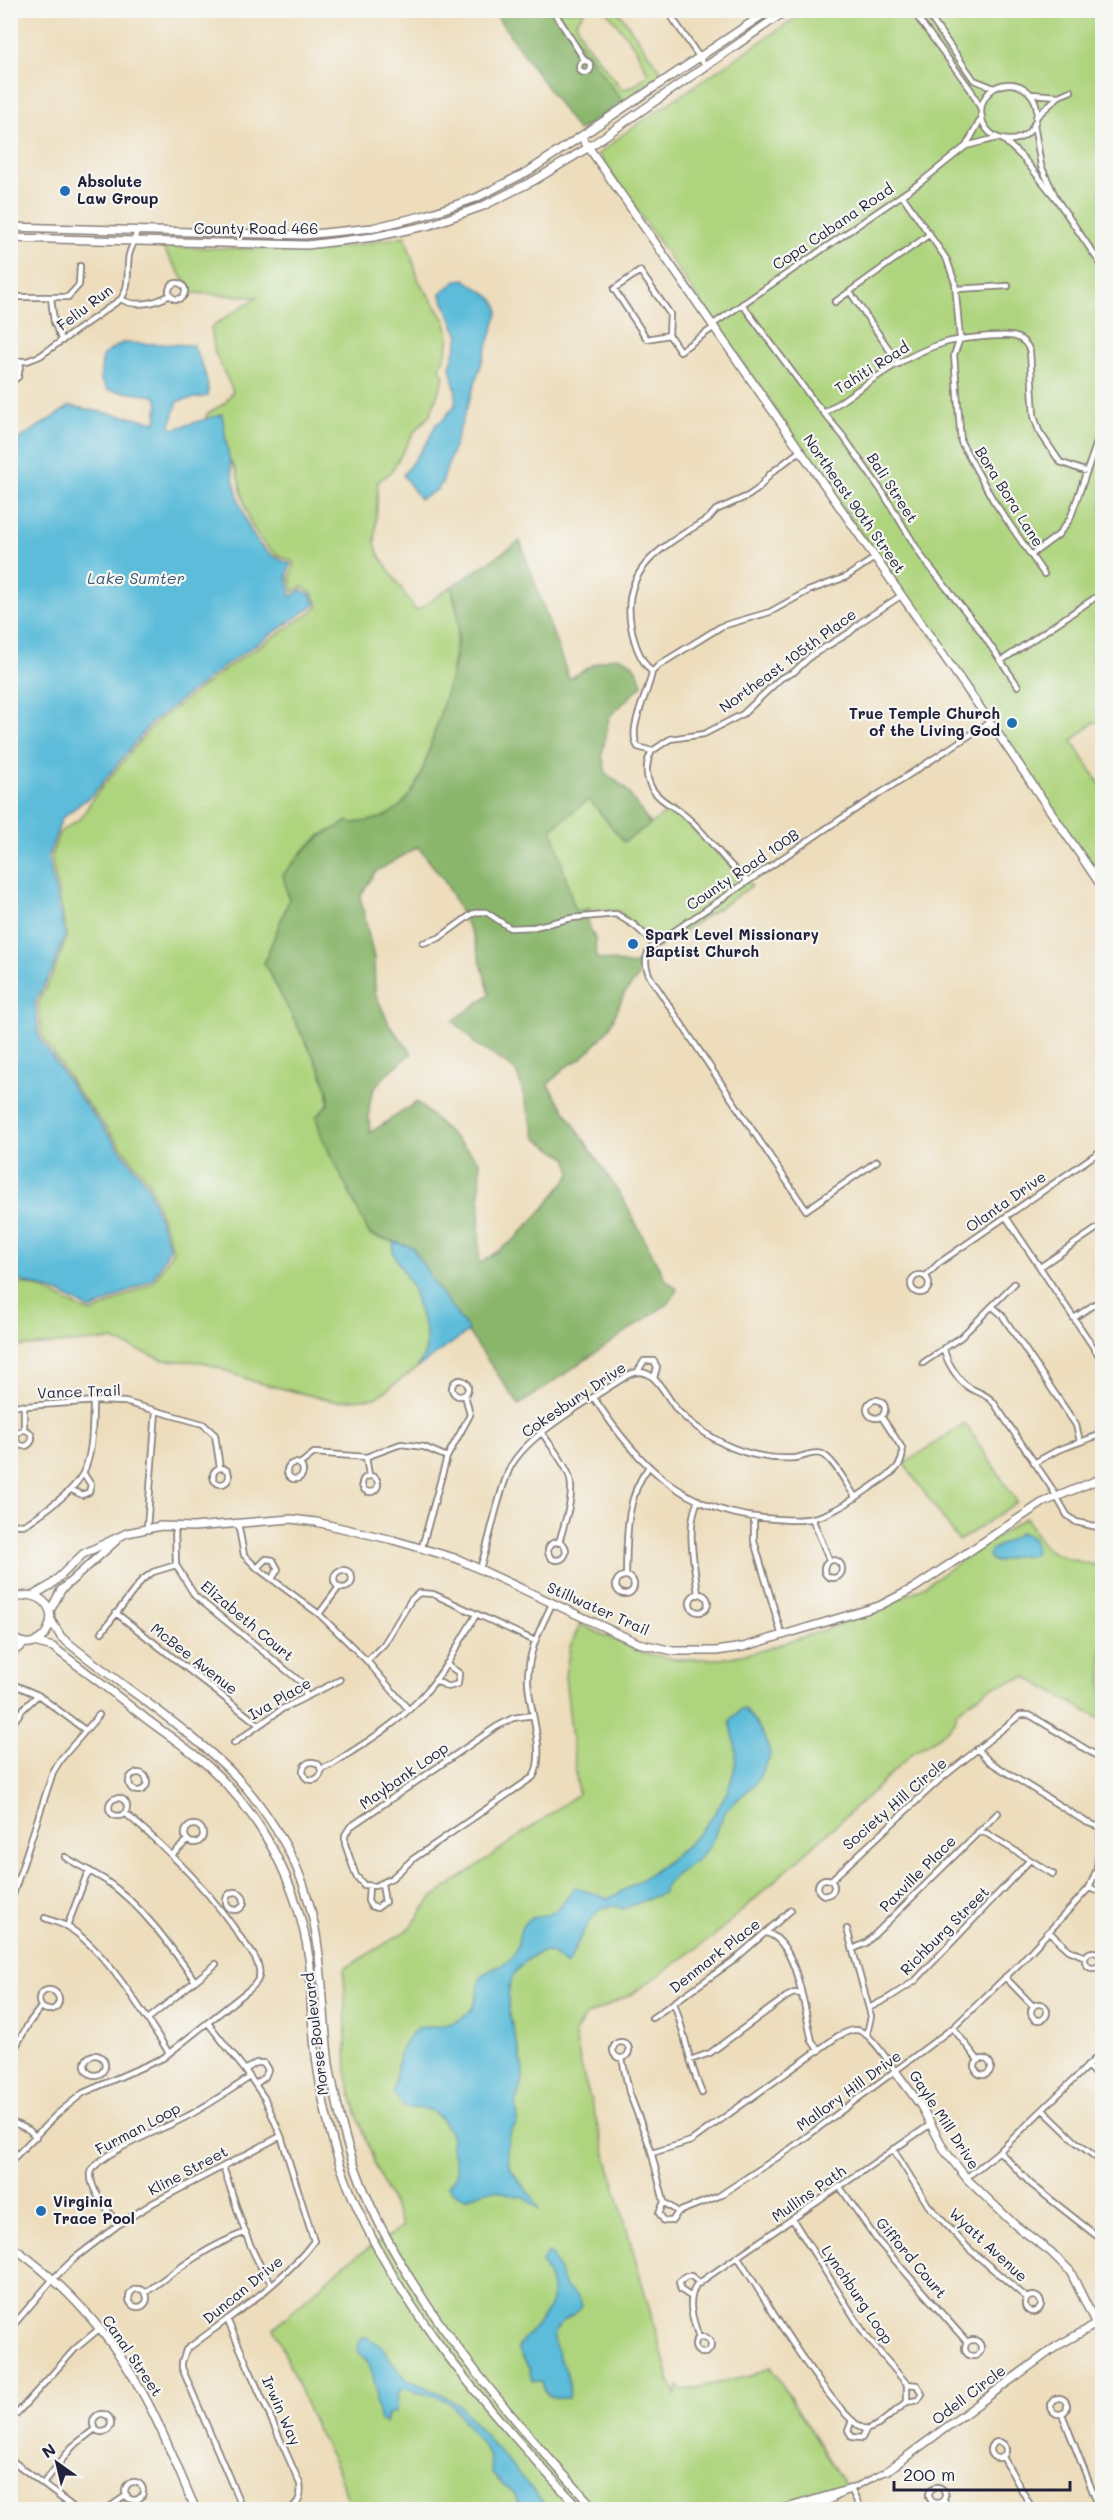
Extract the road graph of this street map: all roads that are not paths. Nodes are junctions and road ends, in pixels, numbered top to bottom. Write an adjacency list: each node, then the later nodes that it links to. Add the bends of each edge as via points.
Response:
1 (553, 10): 8 (street)
2 (770, 10): 7 (main road, County Road 466)
3 (787, 10): 9 (main road, County Road 466)
4 (912, 10): 14 (street, via 971,90)
5 (925, 10): 10 (street, via 974,80)
6 (670, 11): 7 (street)
7 (700, 58): 9 (street); 17 (main road, County Road 466)
8 (585, 61)
9 (706, 67): 20 (main road, County Road 466)
10 (994, 88): 12 (street, via 1017,85); 14 (street, via 984,99)
11 (1071, 91): 13 (street)
12 (1031, 94): 13 (street); 16 (street, via 1037,109)
13 (1059, 96): 16 (street)
14 (981, 110): 15 (street)
15 (982, 117): 18 (street, via 993,135); 19 (street, Copa Cabana Road)
16 (1035, 120): 18 (street, via 1021,137); 22 (street, via 1041,166)
17 (582, 138): 20 (main road, Northeast 90th Street); 24 (main road, County Road 466, via 476,198 372,228 304,235)
18 (1001, 138): 19 (street, Copa Cabana Road); 22 (street)
19 (966, 146): 21 (street, Copa Cabana Road)
20 (589, 147): 27 (main road, County Road 466, via 483,206 430,225 374,237 307,245); 39 (main road, Northeast 90th Street)
21 (902, 195): 25 (street, Bora Bora Lane); 38 (street, Copa Cabana Road)
22 (1057, 200): 29 (street)
23 (10, 227): 24 (main road, County Road 466)
24 (136, 231): 27 (street, Feliu Run)
25 (930, 234): 31 (street, Bora Bora Lane, via 950,265); 32 (street)
26 (10, 238): 27 (main road, County Road 466)
27 (136, 240): 36 (street, Feliu Run, via 129,255 128,285)
28 (80, 266): 35 (street, via 80,282 74,292 63,298)
29 (1102, 266)
30 (1008, 286): 31 (street)
31 (957, 289): 41 (street, Bora Bora Lane)
32 (850, 292): 37 (street); 45 (street)
33 (170, 296): 36 (street, via 140,304)
34 (10, 297): 35 (street)
35 (51, 298): 42 (street, via 53,320)
36 (121, 299): 42 (street, Feliu Run)
37 (835, 302)
38 (742, 304): 39 (street, Copa Cabana Road); 47 (street, Bali Street)
39 (713, 327): 40 (street, Copa Cabana Road, via 680,351); 49 (main road, Northeast 90th Street)
40 (669, 335): 40 (street, via 647,339 614,289 640,271 670,314)
41 (960, 339): 45 (street, Tahiti Road, via 927,349); 50 (street, Tahiti Road, via 1012,335 1025,341 1030,351 1034,416 1039,431 1060,462); 51 (street, Bora Bora Lane, via 954,355 961,442 993,500)
42 (62, 341): 44 (street, Feliu Run, via 38,357)
43 (10, 361): 44 (street, Feliu Run)
44 (21, 361): 46 (street, via 18,377)
45 (899, 364): 47 (street, Tahiti Road)
46 (10, 382)
47 (824, 413): 56 (street, Bali Street, via 883,493 921,557)
48 (1102, 428): 50 (street)
49 (800, 451): 52 (main road, Northeast 90th Street); 57 (street, via 771,473 758,489 716,510 645,564 628,606 634,639)
50 (1087, 472): 51 (street, via 1066,525)
51 (1031, 555): 53 (street, Bora Bora Lane)
52 (876, 557): 55 (main road, Northeast 90th Street); 57 (street, via 846,577 808,591 770,612 714,630)
53 (1044, 574)
54 (1102, 593): 56 (street)
55 (902, 595): 59 (main road, Northeast 90th Street); 60 (street, Northeast 105th Place, via 781,678 742,714 704,734 670,739)
56 (1000, 661): 58 (street, Bali Street)
57 (652, 672): 60 (street, via 634,731 636,744)
58 (1018, 686)
59 (990, 722): 61 (street, County Road 100B); 62 (main road, Northeast 90th Street)
60 (652, 751): 61 (street, via 647,765 651,788 685,815)
61 (748, 881): 64 (street, County Road 100B)
62 (1102, 887)
63 (423, 943): 64 (street, via 439,938 472,914 486,912 510,928 616,914)
64 (655, 944): 66 (street, via 646,957 650,977 806,1210)
65 (1102, 1150): 67 (street, Olanta Drive)
66 (877, 1161)
67 (1006, 1217): 69 (street); 70 (street, Olanta Drive)
68 (1102, 1225): 69 (street)
69 (1040, 1267): 74 (street)
70 (925, 1277)
71 (1014, 1284): 73 (street)
72 (1102, 1299): 74 (street)
73 (992, 1306): 75 (street, via 968,1331); 90 (street, via 1076,1425)
74 (1074, 1318): 76 (street)
75 (944, 1348): 77 (street); 93 (street, via 961,1380 990,1399)
76 (1102, 1360)
77 (923, 1363)
78 (638, 1371): 79 (street, Cokesbury Drive); 79 (street, via 644,1361 654,1361); 81 (street, Cokesbury Drive)
79 (654, 1378): 102 (street, Cokesbury Drive, via 678,1410 715,1439 766,1456 822,1454)
80 (465, 1395): 92 (street, via 470,1415)
81 (594, 1398): 88 (street, Cokesbury Drive); 96 (street, via 620,1437)
82 (93, 1401): 84 (street, Vance Trail); 85 (street, Vance Trail, via 125,1402); 97 (street, via 92,1450)
83 (10, 1405): 84 (street, Vance Trail)
84 (24, 1406): 87 (street)
85 (156, 1411): 95 (street, Vance Trail, via 203,1424 213,1431); 109 (street)
86 (881, 1416): 102 (street, via 900,1444 902,1459 895,1470)
87 (24, 1429)
88 (543, 1433): 112 (street, via 571,1480); 117 (street, Cokesbury Drive, via 524,1448 510,1469)
89 (1102, 1434): 90 (street)
90 (1080, 1441): 93 (street)
91 (366, 1457): 92 (street, via 401,1444 424,1447); 94 (street, via 314,1453); 98 (street)
92 (447, 1457): 113 (street)
93 (1034, 1462): 101 (street)
94 (300, 1464)
95 (220, 1468)
96 (648, 1468): 103 (street); 118 (street, via 631,1503)
97 (84, 1474): 100 (street); 100 (street, via 91,1485 89,1492 82,1495)
98 (369, 1475)
99 (1102, 1478): 101 (main road, Stillwater Trail)
100 (72, 1490): 107 (street, via 29,1522)
101 (1056, 1496): 110 (street, via 1071,1519); 133 (main road, Stillwater Trail, via 898,1597)
102 (856, 1498): 105 (street)
103 (698, 1500): 104 (street); 122 (street, via 691,1531)
104 (754, 1517): 105 (street); 133 (street, via 754,1541)
105 (812, 1518): 114 (street)
106 (238, 1523): 108 (main road, Stillwater Trail); 113 (main road, Stillwater Trail, via 300,1520); 116 (street, via 244,1555)
107 (10, 1524)
108 (175, 1526): 109 (main road, Stillwater Trail); 115 (street, Elizabeth Court)
109 (147, 1528): 111 (main road, Stillwater Trail)
110 (1102, 1528)
111 (127, 1533): 123 (main road, Stillwater Trail, via 83,1554 51,1585); 126 (main road, Stillwater Trail, via 71,1579)
112 (559, 1542)
113 (422, 1547): 117 (main road, Stillwater Trail)
114 (830, 1561)
115 (176, 1565): 127 (street, via 147,1575); 144 (street, Elizabeth Court, via 195,1596 302,1683)
116 (257, 1568): 119 (street); 119 (street, via 266,1559 273,1560 278,1569)
117 (480, 1568): 125 (main road, Stillwater Trail)
118 (626, 1576)
119 (272, 1580): 128 (street)
120 (339, 1587): 120 (street, via 335,1574 346,1570 351,1582 345,1588); 128 (street)
121 (10, 1594): 123 (main road)
122 (698, 1595)
123 (29, 1596): 124 (main road, Stillwater Trail); 126 (main road, via 39,1599)
124 (10, 1603)
125 (552, 1604): 133 (main road, Stillwater Trail, via 624,1638 672,1651 716,1651); 134 (street)
126 (50, 1611): 130 (main road)
127 (116, 1613): 131 (street); 148 (street, McBee Avenue)
128 (319, 1614): 138 (street)
129 (476, 1615): 134 (street); 138 (street, via 433,1594 419,1593 384,1644); 139 (street)
130 (51, 1620): 135 (main road, via 46,1634); 267 (main road, Morse Boulevard, via 61,1637 221,1762 256,1801 286,1846 308,1892 318,1938 329,2065 342,2123 361,2184 386,2240 426,2303 492,2390)
131 (102, 1632)
132 (10, 1636): 136 (main road)
133 (782, 1636)
134 (535, 1641): 147 (street, via 528,1682)
135 (34, 1642): 136 (main road); 266 (main road, Morse Boulevard, via 53,1647 207,1765 237,1795 264,1834 286,1873 300,1912 309,1960 317,2069 345,2178 367,2229 428,2326 478,2393)
136 (25, 1643): 137 (main road)
137 (10, 1654)
138 (367, 1660): 145 (street)
139 (446, 1664): 141 (street); 141 (street, via 459,1673 458,1684 448,1687)
140 (340, 1680): 144 (street, Iva Place)
141 (435, 1680): 145 (street)
142 (17, 1686): 143 (street)
143 (38, 1695): 149 (street); 150 (street)
144 (306, 1696): 148 (street, Iva Place)
145 (409, 1710): 154 (street, via 392,1726)
146 (99, 1714): 150 (street)
147 (533, 1715): 168 (street, via 539,1767 533,1777); 170 (street, Maybank Loop, via 513,1718 496,1727 350,1827 345,1844 356,1876)
148 (258, 1724): 151 (street, Iva Place)
149 (10, 1727)
150 (85, 1730): 172 (street, via 61,1759 47,1787)
151 (234, 1743)
152 (977, 1749): 153 (street, Society Hill Circle, via 1020,1715 1029,1715); 159 (street, via 990,1762); 167 (street, Society Hill Circle)
153 (1102, 1759)
154 (321, 1769)
155 (133, 1789): 156 (street)
156 (124, 1801): 157 (street); 157 (street, via 113,1800 109,1807 114,1815)
157 (125, 1813): 162 (street)
158 (998, 1813): 160 (street, Paxville Place)
159 (1102, 1828): 171 (street, Mallory Hill Drive, via 1097,1869)
160 (977, 1833): 164 (street, via 986,1833); 183 (street, Paxville Place, via 866,1942)
161 (188, 1840): 162 (street)
162 (172, 1856): 177 (street)
163 (65, 1857): 165 (street)
164 (1030, 1860): 166 (street); 192 (street, Richburg Street, via 915,1980)
165 (90, 1871): 179 (street); 187 (street, via 121,1893 160,1933)
166 (1053, 1874)
167 (831, 1880)
168 (382, 1884): 170 (street); 170 (street, Maybank Loop, via 385,1902 377,1908 368,1901)
169 (10, 1886): 172 (street)
170 (369, 1886)
171 (1089, 1888): 173 (street); 181 (street, Mallory Hill Drive)
172 (16, 1889): 174 (street)
173 (1102, 1892)
174 (10, 1904)
175 (228, 1906): 177 (street)
176 (791, 1910): 182 (street, Denmark Place)
177 (221, 1911): 195 (street, via 255,1959 260,1975 255,1985)
178 (45, 1918): 179 (street)
179 (67, 1927): 193 (street, via 89,1944)
180 (847, 1929): 183 (street)
181 (1049, 1932): 184 (street, via 1069,1950); 186 (street, Mallory Hill Drive)
182 (765, 1933): 188 (street, via 777,1938 792,1958); 189 (street, Denmark Place)
183 (853, 1949): 192 (street)
184 (1085, 1957)
185 (216, 1964): 187 (street)
186 (1005, 1977): 190 (street); 196 (street, Mallory Hill Drive)
187 (195, 1981): 193 (street)
188 (801, 1994): 198 (street, via 812,2041); 203 (street, via 786,1997 710,2053)
189 (674, 2003): 194 (street, Denmark Place); 203 (street)
190 (1033, 2006)
191 (41, 2007): 191 (street, via 55,2007 56,1993 43,1992 39,1997); 201 (street)
192 (869, 2008): 197 (street, via 871,2022)
193 (148, 2019): 200 (street)
194 (652, 2019)
195 (208, 2023): 200 (street); 206 (street, Duncan Drive)
196 (952, 2028): 204 (street); 207 (street, Mallory Hill Drive)
197 (867, 2034): 198 (street, via 853,2030); 207 (street, Gayle Mill Drive)
198 (819, 2051): 221 (street, via 691,2141)
199 (1102, 2052): 205 (street)
200 (169, 2053): 211 (street, via 142,2068)
201 (10, 2057)
202 (622, 2058): 221 (street, via 629,2092)
203 (690, 2060): 213 (street)
204 (978, 2060)
205 (1087, 2066): 210 (street); 214 (street)
206 (245, 2070): 209 (street, Duncan Drive); 212 (street, via 264,2063 268,2074)
207 (896, 2072): 216 (main road, Gayle Mill Drive); 228 (street, Mallory Hill Drive, via 719,2196)
208 (99, 2074): 208 (street, via 104,2063 101,2057 92,2055 85,2068); 211 (street)
209 (250, 2077): 212 (street, Duncan Drive); 230 (street, Furman Loop, via 184,2118 96,2164 91,2182)
210 (1102, 2081)
211 (102, 2082): 218 (street, via 74,2099)
212 (256, 2084): 217 (street, Duncan Drive)
213 (702, 2092)
214 (1042, 2110): 220 (street); 223 (street)
215 (10, 2121): 218 (street)
216 (931, 2124): 219 (street, Mullins Path); 225 (main road, Gayle Mill Drive)
217 (281, 2136): 224 (street, Kline Street); 237 (street, Duncan Drive, via 314,2241)
218 (36, 2137): 222 (street)
219 (893, 2149): 226 (street, Mullins Path); 240 (street, Wyatt Avenue, via 928,2205 969,2248)
220 (999, 2151): 225 (street); 232 (street, via 1031,2184)
221 (652, 2153): 227 (street)
222 (10, 2162)
223 (1102, 2162)
224 (224, 2167): 230 (street, Kline Street); 231 (street)
225 (966, 2178): 242 (main road, Gayle Mill Drive, via 1061,2262)
226 (840, 2187): 229 (street, Mullins Path); 246 (street, Gifford Court, via 877,2240)
227 (663, 2202): 228 (street); 228 (street, via 659,2213 664,2221 672,2221)
228 (678, 2212)
229 (794, 2220): 234 (street, Mullins Path); 247 (street, Lynchburg Loop, via 866,2336)
230 (118, 2225): 235 (street, Kline Street)
231 (246, 2232): 237 (street); 238 (street, via 197,2254)
232 (1102, 2240)
233 (10, 2245): 235 (main road, Canal Street)
234 (738, 2257): 236 (street, Mullins Path); 250 (street, via 812,2372)
235 (53, 2279): 243 (street, Kline Street); 244 (main road, Canal Street)
236 (700, 2283): 239 (street, Mullins Path); 239 (street, Mullins Path, via 691,2276 679,2283)
237 (272, 2284): 241 (street, Duncan Drive)
238 (145, 2293)
239 (690, 2296): 245 (street, Mullins Path)
240 (1027, 2298)
241 (227, 2319): 264 (street, Duncan Drive, via 186,2350 182,2368); 265 (street, Irwin Way, via 300,2484 297,2504)
242 (1099, 2322): 256 (main road, Odell Circle, via 1057,2346)
243 (10, 2329)
244 (99, 2329): 251 (street, via 75,2349); 263 (main road, Canal Street, via 141,2390)
245 (699, 2338)
246 (967, 2342)
247 (907, 2384): 248 (street); 248 (street, Lynchburg Loop, via 917,2385 922,2394 918,2400)
248 (907, 2402): 253 (street)
249 (1062, 2414): 273 (street)
250 (852, 2420): 253 (street); 253 (street, via 848,2430 854,2439 862,2438)
251 (10, 2421)
252 (94, 2428): 257 (street, via 72,2447)
253 (866, 2430)
254 (1003, 2457): 272 (street)
255 (10, 2459): 257 (street)
256 (888, 2471): 258 (street, Odell Circle)
257 (43, 2484): 261 (street)
258 (851, 2489): 268 (main road, Odell Circle); 269 (main road, Odell Circle); 270 (street)
259 (127, 2495): 262 (street)
260 (943, 2500): 271 (street)
261 (77, 2510)
262 (105, 2510)
263 (196, 2510)
264 (243, 2510)
265 (288, 2510)
266 (581, 2510)
267 (596, 2510)
268 (780, 2510)
269 (809, 2510)
270 (861, 2510)
271 (951, 2510)
272 (1033, 2510)
273 (1100, 2510)

